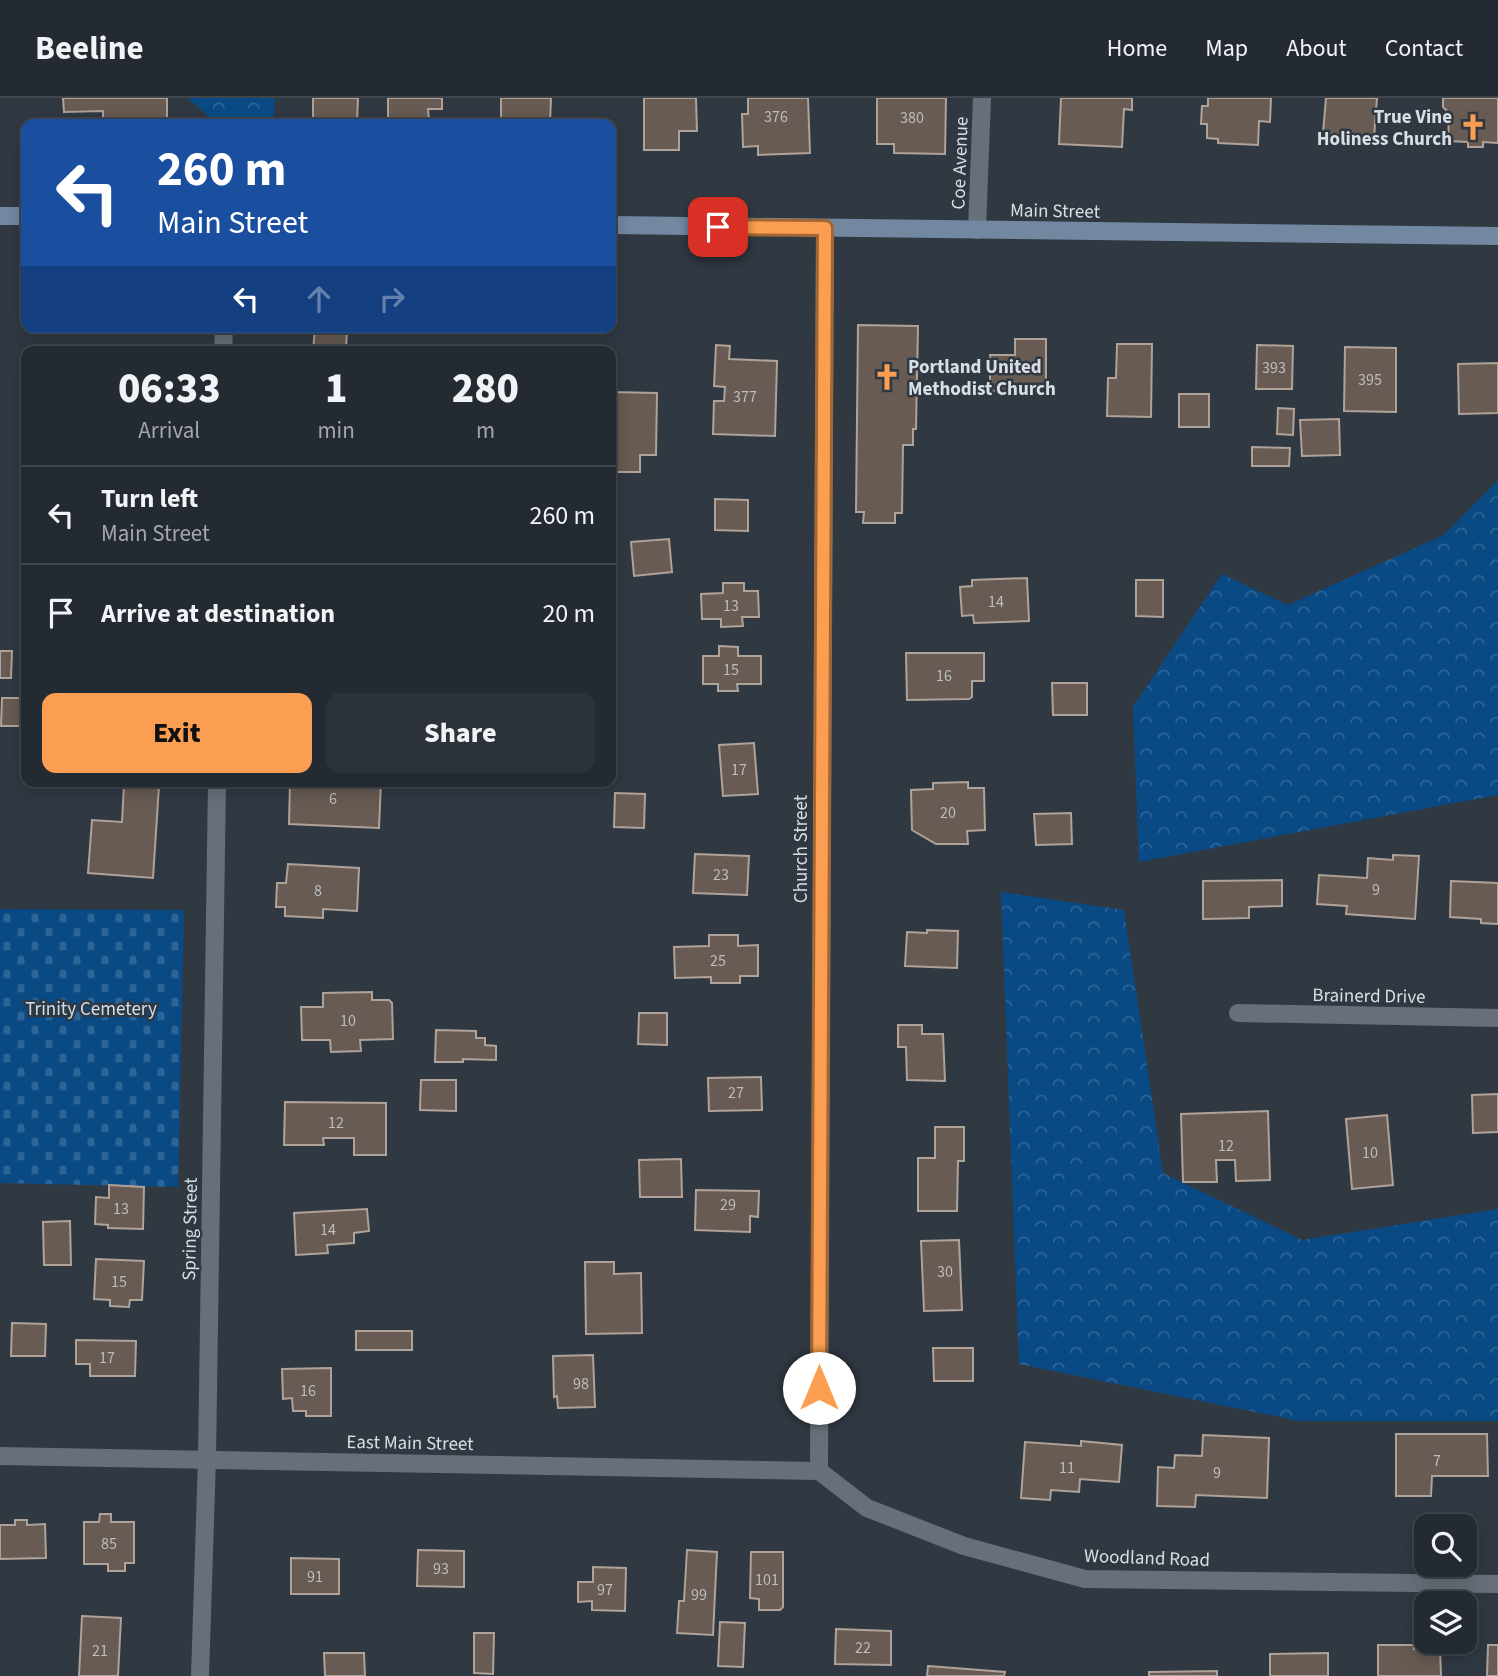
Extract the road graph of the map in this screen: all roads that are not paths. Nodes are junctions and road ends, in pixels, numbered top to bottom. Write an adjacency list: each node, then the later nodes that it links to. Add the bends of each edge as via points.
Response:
1 (982, 98): 6 (street, Coe Avenue)
2 (0, 216): 3 (main road)
3 (21, 216)
4 (616, 225): 5 (main road, Main Street)
5 (825, 228): 6 (main road, Main Street); 13 (street, Church Street)
6 (977, 230): 7 (main road, Main Street)
7 (1498, 236)
8 (217, 787): 12 (street, Spring Street)
9 (1238, 1013): 10 (street, Brainerd Drive)
10 (1498, 1018)
11 (0, 1456): 12 (street, East Main Street)
12 (206, 1459): 13 (street, East Main Street); 15 (street, Spring Street)
13 (819, 1471): 14 (street, Woodland Road, via 867,1508 964,1546 1085,1578)
14 (1498, 1584)
15 (200, 1676)

